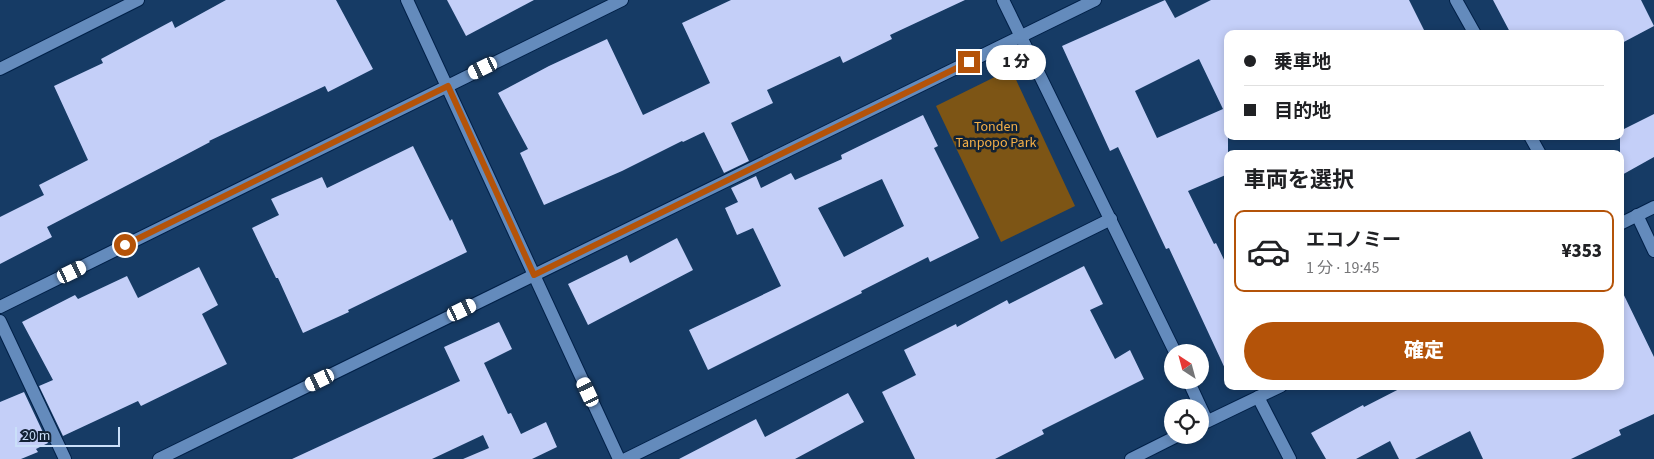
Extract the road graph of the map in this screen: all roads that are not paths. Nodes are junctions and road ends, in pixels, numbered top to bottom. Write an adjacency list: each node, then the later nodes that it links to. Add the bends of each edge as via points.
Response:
1 (138, 0): 9 (street)
2 (407, 0): 10 (street)
3 (622, 0): 10 (street)
4 (1004, 0): 8 (street)
5 (1095, 0): 8 (street)
6 (1456, 0): 7 (street)
7 (1473, 30)
8 (1021, 37): 13 (street); 16 (street)
9 (0, 69)
10 (448, 86): 16 (street); 17 (street)
11 (1654, 207): 12 (street)
12 (1637, 215): 14 (street); 15 (street)
13 (1111, 219): 19 (street); 27 (street)
14 (1624, 222)
15 (1654, 251)
16 (534, 275): 25 (street); 26 (street)
17 (0, 307)
18 (0, 321): 24 (street)
19 (1171, 344)
20 (1273, 390): 21 (street)
21 (1258, 397): 22 (street); 29 (street)
22 (1209, 421)
23 (1164, 442): 28 (street)
24 (65, 459)
25 (159, 459)
26 (619, 459)
27 (626, 459)
28 (1131, 459)
29 (1290, 459)

